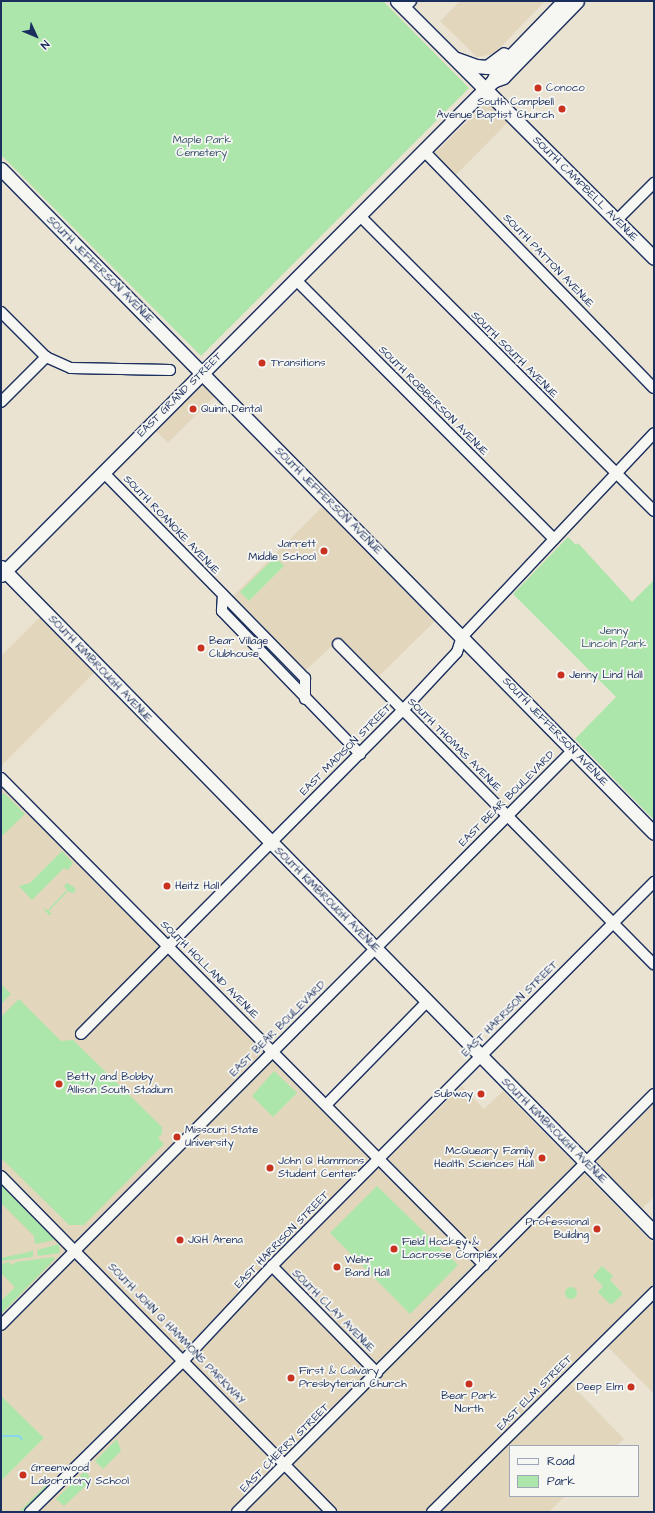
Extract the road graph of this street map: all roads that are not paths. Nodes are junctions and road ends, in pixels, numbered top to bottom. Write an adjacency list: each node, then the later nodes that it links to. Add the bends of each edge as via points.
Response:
1 (564, 1): 4 (main road)
2 (577, 1): 6 (main road, via 503,77)
3 (404, 3): 5 (main road, SOUTH CAMPBELL AVENUE)
4 (526, 39): 5 (main road, via 517,42 497,62 487,67); 6 (main road, via 498,69)
5 (454, 58): 6 (main road, SOUTH CAMPBELL AVENUE)
6 (489, 85): 7 (main road, EAST GRAND STREET); 11 (main road, SOUTH CAMPBELL AVENUE)
7 (424, 151): 10 (main road, EAST GRAND STREET); 18 (street, SOUTH PATTON AVENUE)
8 (1, 169): 17 (main road, SOUTH JEFFERSON AVENUE)
9 (654, 182): 11 (street)
10 (359, 216): 13 (main road, EAST GRAND STREET); 22 (street, SOUTH SOUTH AVENUE)
11 (616, 221): 12 (main road, SOUTH CAMPBELL AVENUE)
12 (654, 258)
13 (295, 279): 17 (main road, EAST GRAND STREET); 24 (street, SOUTH ROBBERSON AVENUE)
14 (1, 312): 15 (street)
15 (46, 357): 16 (street, via 71,368); 19 (street)
16 (170, 370)
17 (202, 373): 21 (main road, EAST GRAND STREET); 27 (main road, SOUTH JEFFERSON AVENUE)
18 (654, 388)
19 (1, 402)
20 (654, 433): 22 (street, EAST MADISON STREET)
21 (103, 472): 25 (main road, EAST GRAND STREET); 26 (street, SOUTH ROANOKE AVENUE)
22 (615, 474): 23 (street, SOUTH SOUTH AVENUE); 24 (street, EAST MADISON STREET)
23 (654, 511)
24 (554, 539): 27 (street, EAST MADISON STREET)
25 (2, 571): 36 (main road, SOUTH KIMBROUGH AVENUE)
26 (223, 596): 29 (street, via 222,611); 29 (street, SOUTH ROANOKE AVENUE, via 305,678)
27 (462, 636): 30 (street, EAST MADISON STREET, via 457,652); 31 (main road, SOUTH JEFFERSON AVENUE)
28 (338, 644): 30 (street, SOUTH THOMAS AVENUE)
29 (305, 699): 32 (street)
30 (403, 710): 32 (street, EAST MADISON STREET); 34 (street, SOUTH THOMAS AVENUE)
31 (573, 750): 34 (street, EAST BEAR BOULEVARD); 35 (main road, SOUTH JEFFERSON AVENUE)
32 (360, 754): 36 (street, EAST MADISON STREET)
33 (1, 778): 39 (street, SOUTH HOLLAND AVENUE)
34 (507, 816): 38 (street, SOUTH THOMAS AVENUE); 40 (street, EAST BEAR BOULEVARD)
35 (654, 833)
36 (270, 843): 39 (street, EAST MADISON STREET); 40 (main road, SOUTH KIMBROUGH AVENUE)
37 (654, 882): 38 (street, EAST HARRISON STREET)
38 (613, 923): 41 (street, SOUTH THOMAS AVENUE); 45 (street, EAST HARRISON STREET)
39 (168, 946): 43 (street, EAST MADISON STREET); 44 (street, SOUTH HOLLAND AVENUE)
40 (375, 949): 42 (main road, SOUTH KIMBROUGH AVENUE); 44 (street, EAST BEAR BOULEVARD)
41 (654, 964)
42 (427, 1002): 45 (main road, SOUTH KIMBROUGH AVENUE); 47 (street)
43 (81, 1034)
44 (274, 1050): 47 (street, SOUTH HOLLAND AVENUE); 52 (street, EAST BEAR BOULEVARD)
45 (480, 1056): 48 (street, EAST HARRISON STREET); 49 (main road, SOUTH KIMBROUGH AVENUE)
46 (654, 1094): 49 (street, EAST CHERRY STREET)
47 (326, 1105): 48 (street, SOUTH HOLLAND AVENUE)
48 (379, 1159): 53 (street, SOUTH HOLLAND AVENUE); 54 (street, EAST HARRISON STREET)
49 (585, 1162): 51 (main road, SOUTH KIMBROUGH AVENUE); 53 (street, EAST CHERRY STREET)
50 (1, 1176): 52 (street, SOUTH JOHN Q HAMMONS PARKWAY)
51 (654, 1232)
52 (76, 1250): 56 (street, EAST BEAR BOULEVARD); 57 (street, SOUTH JOHN Q HAMMONS PARKWAY)
53 (484, 1265): 58 (street, EAST CHERRY STREET)
54 (272, 1266): 57 (street, EAST HARRISON STREET); 58 (street, SOUTH CLAY AVENUE)
55 (654, 1292): 63 (street, EAST ELM STREET)
56 (1, 1325)
57 (184, 1360): 59 (street, SOUTH JOHN Q HAMMONS PARKWAY); 60 (street, EAST HARRISON STREET)
58 (377, 1373): 59 (street, EAST CHERRY STREET)
59 (286, 1464): 61 (street, EAST CHERRY STREET); 62 (street, SOUTH JOHN Q HAMMONS PARKWAY)
60 (30, 1512)
61 (237, 1512)
62 (331, 1512)
63 (432, 1512)

